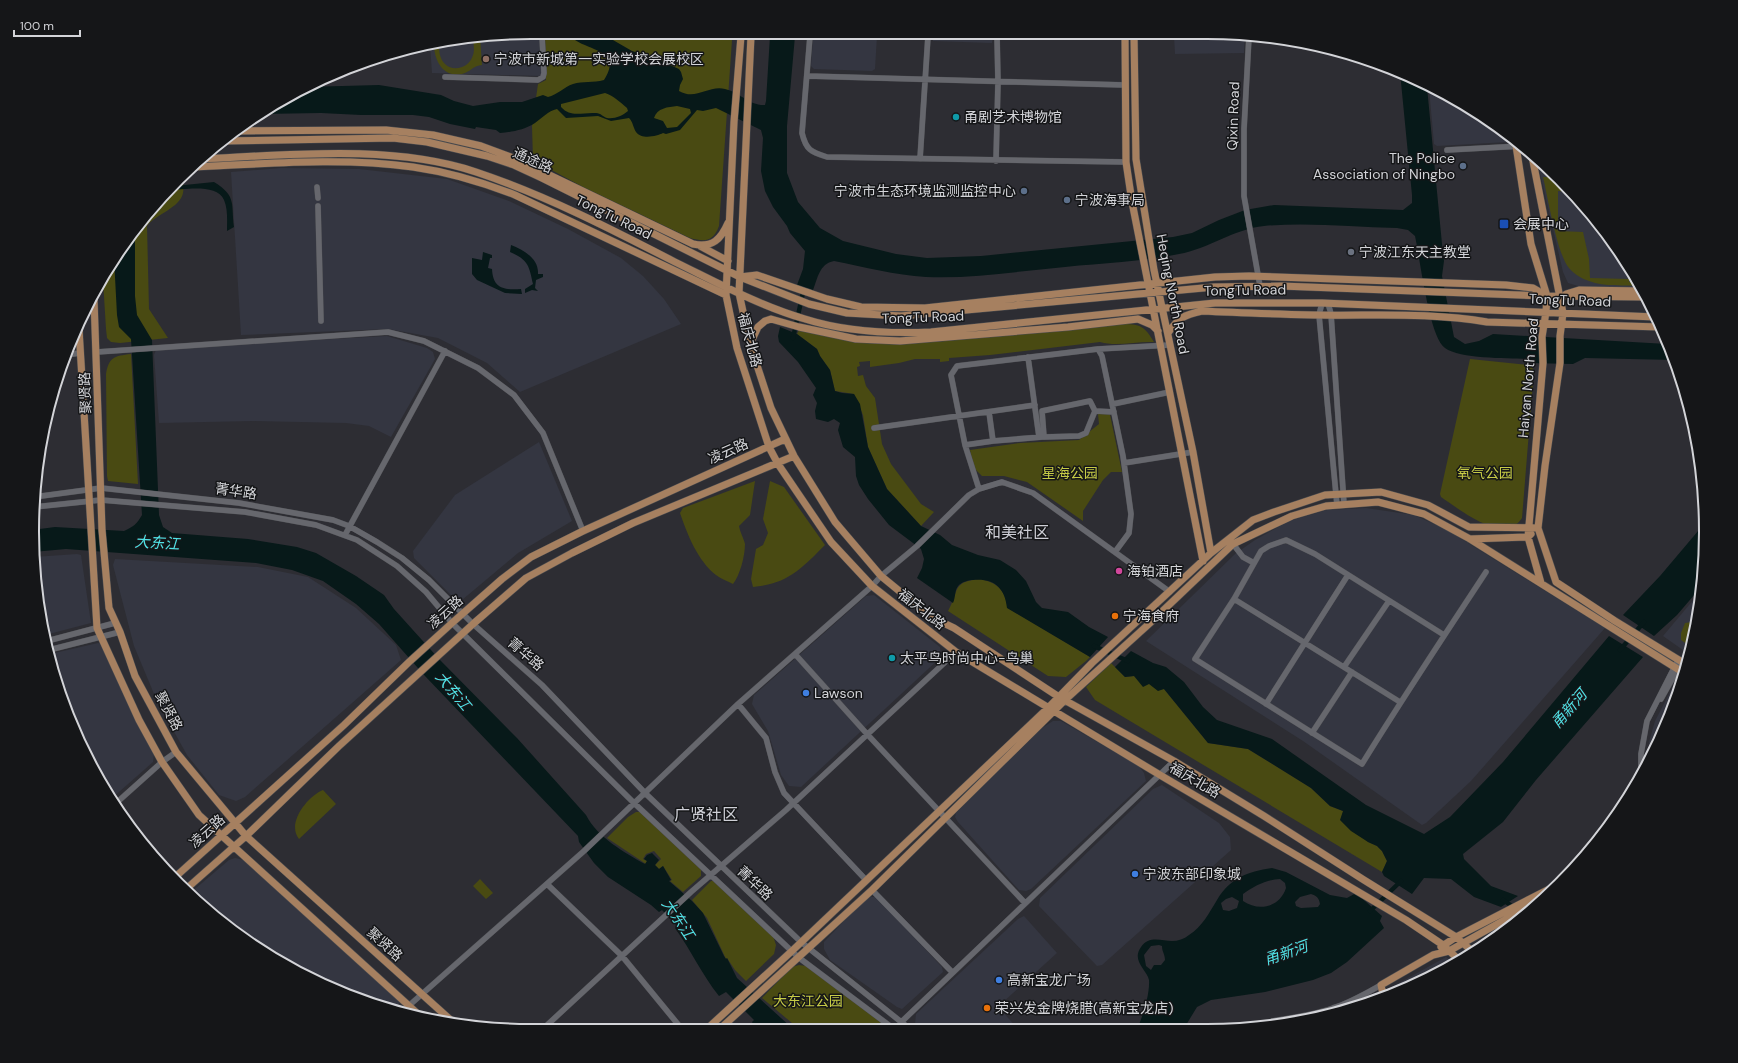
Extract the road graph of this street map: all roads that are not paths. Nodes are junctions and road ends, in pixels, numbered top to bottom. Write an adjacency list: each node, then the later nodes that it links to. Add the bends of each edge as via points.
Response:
1 (542, 39): 11 (street, via 544,73 538,80)
2 (741, 39): 29 (main road, 福庆北路)
3 (751, 39): 34 (main road, 福庆北路)
4 (810, 39): 10 (street)
5 (928, 39): 12 (street)
6 (997, 39): 13 (street)
7 (1125, 39): 14 (main road, Heqing North Road)
8 (1134, 39): 36 (main road, Heqing North Road, via 1136,159)
9 (1249, 41): 33 (street, Qixin Road, via 1244,129 1244,196)
10 (807, 76): 12 (street); 21 (street, via 802,133 805,144 814,153 827,157)
11 (445, 77)
12 (926, 80): 13 (street); 21 (street)
13 (998, 82): 14 (street); 22 (street)
14 (1125, 85): 23 (main road, Heqing North Road)
15 (246, 131): 30 (main road, via 386,130 434,135 481,146 516,159)
16 (234, 140): 32 (main road, 通途路, via 393,138 462,149 514,165)
17 (1510, 145): 18 (street)
18 (1447, 150)
19 (1518, 151): 44 (main road, Haiyan North Road, via 1531,244)
20 (210, 159): 38 (main road, TongTu Road, via 344,154 376,155 450,165 474,171 601,224)
21 (920, 159): 22 (street)
22 (996, 161): 23 (street)
23 (1126, 162): 35 (main road, Heqing North Road)
24 (1533, 163): 45 (main road, Haiyan North Road)
25 (201, 167): 43 (main road, via 352,162 412,167 449,174 515,195)
26 (317, 188): 27 (street)
27 (318, 198)
28 (318, 206): 57 (street)
29 (730, 219): 30 (main road, via 717,240 711,244); 31 (main road, 福庆北路)
30 (698, 245): 31 (main road)
31 (728, 261): 32 (main road, 福庆北路)
32 (727, 269): 34 (main road, 通途路); 38 (main road, 福庆北路)
33 (1259, 276): 36 (main road, via 1215,277); 37 (street, Qixin Road); 44 (main road, via 1533,288)
34 (740, 277): 35 (main road, via 758,275 791,288 861,307 925,308); 41 (main road, 福庆北路); 48 (main road, 通途路)
35 (1148, 284): 36 (main road); 42 (main road, Heqing North Road)
36 (1158, 284): 40 (main road, Heqing North Road)
37 (1260, 286): 40 (main road, TongTu Road); 44 (main road, TongTu Road)
38 (726, 287): 41 (main road, TongTu Road); 43 (main road, 福庆北路)
39 (1636, 291): 45 (main road, via 1579,290)
40 (1160, 292): 42 (main road, TongTu Road); 51 (main road, Heqing North Road)
41 (739, 293): 50 (main road, TongTu Road, via 807,320 862,331 903,334); 64 (main road, 福庆北路)
42 (1150, 293): 48 (main road, TongTu Road, via 901,316 847,313); 50 (main road, Heqing North Road)
43 (726, 295): 85 (main road, 福庆北路, via 737,348)
44 (1547, 296): 45 (main road, TongTu Road); 52 (main road, Haiyan North Road)
45 (1561, 296): 46 (main road, TongTu Road); 53 (main road, Haiyan North Road)
46 (1639, 297)
47 (1325, 303): 51 (main road, TongTu Road, via 1215,303); 52 (main road, TongTu Road); 54 (street); 55 (street)
48 (809, 304)
49 (94, 306): 69 (main road, 聚贤路)
50 (1153, 308): 51 (main road, TongTu Road); 61 (main road, Heqing North Road)
51 (1163, 308): 62 (main road, Heqing North Road)
52 (1546, 312): 53 (main road, TongTu Road); 58 (main road, Haiyan North Road)
53 (1563, 313): 56 (main road, TongTu Road); 59 (main road, Haiyan North Road)
54 (1331, 314): 55 (main road); 58 (main road); 94 (street)
55 (1319, 315): 62 (main road, via 1202,312 1183,316); 94 (street)
56 (1649, 317)
57 (321, 321)
58 (1545, 323): 59 (main road); 101 (main road, Haiyan North Road, via 1542,336 1543,363)
59 (1561, 325): 60 (main road); 102 (main road, Haiyan North Road, via 1560,363)
60 (1654, 327)
61 (1158, 331): 64 (main road, via 1152,325 1138,319 900,341 856,339 771,319 758,327); 65 (main road, Heqing North Road)
62 (1168, 333): 66 (main road, Heqing North Road)
63 (79, 336): 70 (main road, 聚贤路)
64 (750, 344): 82 (main road, 福庆北路, via 770,408)
65 (1162, 345): 66 (street); 67 (street); 73 (main road, Heqing North Road)
66 (1170, 345): 86 (main road, Heqing North Road)
67 (1098, 349): 72 (street); 74 (street, via 1102,356)
68 (445, 351): 69 (street, via 424,341 388,332); 100 (street); 103 (street, via 478,368 514,395 543,433)
69 (97, 352): 91 (main road, 聚贤路)
70 (80, 354): 71 (street); 92 (main road, 聚贤路)
71 (72, 355)
72 (1028, 357): 75 (street); 79 (street, via 957,366 951,375)
73 (1170, 392): 74 (street); 87 (main road, Heqing North Road)
74 (1112, 404): 78 (street)
75 (1035, 405): 77 (street); 81 (street)
76 (1095, 411): 78 (street); 81 (street, via 1086,433 1079,436); 81 (street, via 1090,401 1042,410)
77 (989, 412): 79 (street); 83 (street)
78 (1114, 412): 89 (street)
79 (959, 417): 80 (street); 84 (street)
80 (874, 428)
81 (1042, 437): 83 (street)
82 (785, 439): 85 (main road, 凌云路); 88 (main road, 福庆北路)
83 (993, 441): 84 (street)
84 (965, 445): 93 (street)
85 (769, 447): 90 (main road, 福庆北路); 103 (main road, 凌云路)
86 (1193, 452): 87 (street); 109 (main road, Heqing North Road)
87 (1181, 454): 89 (street); 110 (main road, Heqing North Road)
88 (794, 456): 90 (main road, 凌云路); 114 (main road, 福庆北路, via 835,522)
89 (1124, 463): 108 (street, via 1131,514 1129,533)
90 (778, 464): 116 (main road, 福庆北路, via 831,542); 123 (main road, 凌云路, via 633,523 572,553 526,578)
91 (101, 488): 92 (street, 菁华路); 96 (main road, 聚贤路); 100 (street, 菁华路, via 245,504 308,515)
92 (88, 489): 95 (street, 菁华路); 97 (main road, 聚贤路)
93 (979, 489): 108 (street, via 1002,482 1033,493); 114 (street, via 959,503 917,546)
94 (1340, 494): 98 (street); 101 (main road, via 1381,492 1428,505 1469,527); 109 (main road, via 1325,495 1253,520)
95 (40, 496)
96 (101, 500): 97 (street); 104 (street, via 245,512 316,525); 122 (main road, 聚贤路, via 109,608)
97 (89, 501): 99 (street); 124 (main road, 聚贤路)
98 (1340, 505): 106 (main road, via 1378,502 1424,514); 107 (main road, via 1326,506 1292,516)
99 (40, 506)
100 (349, 526): 104 (street); 120 (street, 菁华路, via 402,558)
101 (1530, 526): 102 (main road); 105 (main road, Haiyan North Road)
102 (1538, 528): 105 (main road); 134 (main road, via 1556,582)
103 (583, 531): 120 (main road, 凌云路, via 531,557)
104 (345, 535): 121 (street, via 398,566 426,592)
105 (1528, 537): 106 (main road); 115 (main road)
106 (1470, 539): 115 (main road)
107 (1233, 544): 111 (street, via 1243,557); 138 (main road, via 1110,659)
108 (1115, 552): 117 (street)
109 (1212, 553): 110 (main road)
110 (1203, 561): 117 (main road)
111 (1254, 563): 113 (street, via 1261,551 1286,540 1315,554); 118 (street)
112 (1486, 572): 127 (street)
113 (1348, 575): 119 (street); 130 (street)
114 (880, 576): 116 (street); 138 (main road, 福庆北路, via 931,617 954,628)
115 (1541, 583): 136 (main road)
116 (872, 586): 132 (main road, 福庆北路); 133 (street)
117 (1170, 592): 138 (main road, via 1098,658)
118 (1234, 599): 130 (street); 141 (street, via 1195,659)
119 (1389, 601): 127 (street); 135 (street)
120 (463, 613): 121 (main road, 凌云路); 123 (street, 菁华路)
121 (452, 622): 126 (street); 157 (main road, 凌云路, via 344,725)
122 (115, 623): 124 (street); 125 (main road, 聚贤路)
123 (473, 624): 126 (main road, 凌云路); 151 (street, 菁华路, via 542,685)
124 (97, 628): 128 (main road, 聚贤路); 129 (street)
125 (120, 632): 128 (street); 145 (main road, 聚贤路, via 135,676)
126 (463, 633): 153 (street); 159 (main road, 凌云路, via 339,746)
127 (1444, 635): 139 (street)
128 (100, 637): 131 (street); 148 (main road, 聚贤路)
129 (51, 640)
130 (1305, 643): 135 (street); 141 (street)
131 (53, 649)
132 (956, 652): 142 (main road, 福庆北路); 144 (street)
133 (795, 654): 140 (street); 144 (street)
134 (1682, 662)
135 (1344, 667): 137 (street)
136 (1679, 670): 146 (street, via 1660,700 1651,722); 149 (street, via 1647,721)
137 (1352, 672): 139 (street); 143 (street)
138 (1062, 698): 142 (main road); 147 (main road, 福庆北路)
139 (1400, 702): 143 (street, via 1362,764)
140 (738, 704): 151 (street); 154 (street, via 766,738 779,783)
141 (1266, 704): 143 (street)
142 (1052, 709): 150 (main road, 福庆北路); 155 (main road); 156 (main road)
143 (1312, 733)
144 (867, 734): 154 (street); 155 (street)
145 (176, 752): 148 (street); 157 (main road, 聚贤路)
146 (1644, 757)
147 (1174, 761): 150 (street); 171 (main road, 福庆北路)
148 (162, 762): 152 (street); 158 (main road, 聚贤路, via 199,815)
149 (1641, 763)
150 (1160, 775): 169 (street); 174 (main road, 福庆北路, via 1358,890)
151 (646, 794): 153 (street); 161 (street, 菁华路)
152 (119, 800)
153 (634, 803): 163 (street); 165 (street)
154 (793, 804): 161 (street); 164 (street)
155 (938, 811): 156 (street); 164 (main road)
156 (945, 818): 167 (main road); 169 (street)
157 (234, 824): 158 (main road, 凌云路); 159 (main road, 聚贤路)
158 (222, 835): 160 (main road, 聚贤路); 162 (main road, 凌云路)
159 (246, 836): 160 (main road, 凌云路); 186 (main road, 聚贤路)
160 (234, 846): 166 (main road, 凌云路); 188 (main road, 聚贤路)
161 (721, 867): 163 (street); 172 (street, 菁华路)
162 (178, 875)
163 (711, 875): 177 (street); 180 (street)
164 (866, 880): 172 (main road)
165 (548, 884): 180 (street); 186 (street)
166 (189, 886)
167 (872, 890): 175 (main road); 183 (street)
168 (1541, 893): 171 (main road)
169 (1025, 903): 183 (street)
170 (1518, 912): 173 (main road)
171 (1456, 937): 173 (main road, 福庆北路); 174 (main road)
172 (801, 942): 175 (street, 菁华路); 177 (main road)
173 (1464, 943): 176 (main road, 福庆北路); 178 (main road)
174 (1443, 945): 178 (main road, 福庆北路); 179 (main road)
175 (808, 947): 181 (main road); 190 (street, 菁华路)
176 (1469, 948)
177 (793, 950): 181 (street); 193 (main road)
178 (1449, 951): 179 (main road); 182 (main road, 福庆北路)
179 (1433, 955): 184 (main road)
180 (622, 956): 191 (street); 192 (street)
181 (798, 957): 194 (main road); 195 (street)
182 (1455, 957)
183 (952, 972): 190 (street)
184 (1381, 985): 185 (main road); 187 (street)
185 (1383, 991)
186 (422, 994): 188 (street); 189 (main road, 聚贤路)
187 (1339, 1005)
188 (406, 1008)
189 (447, 1017)
190 (901, 1021): 196 (street); 197 (street, 菁华路)
191 (548, 1024)
192 (678, 1024)
193 (712, 1024)
194 (725, 1024)
195 (889, 1024)
196 (898, 1024)
197 (904, 1024)

